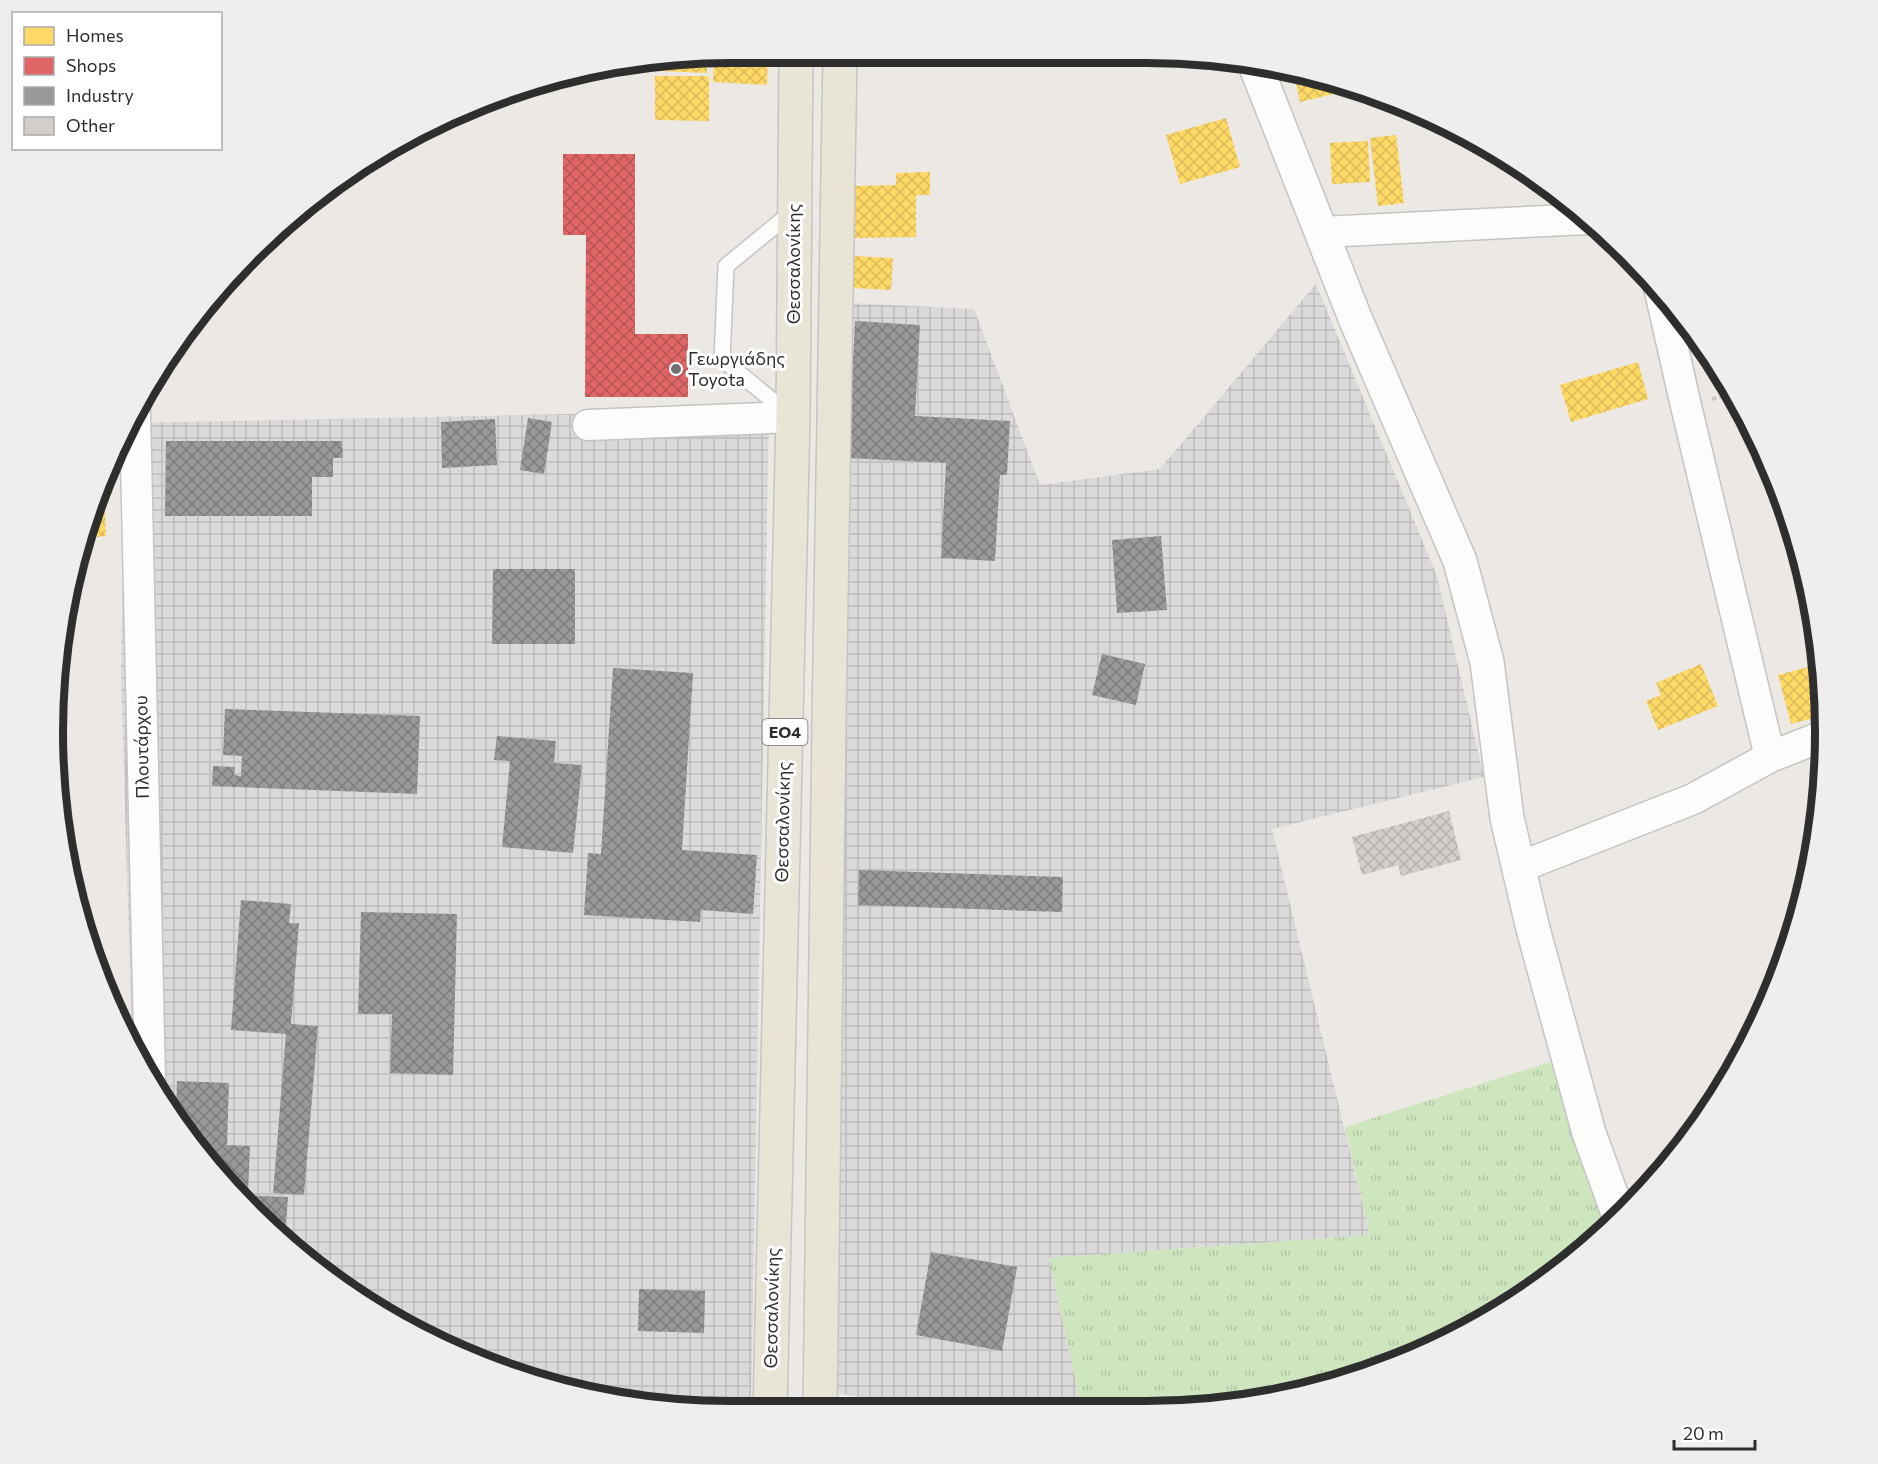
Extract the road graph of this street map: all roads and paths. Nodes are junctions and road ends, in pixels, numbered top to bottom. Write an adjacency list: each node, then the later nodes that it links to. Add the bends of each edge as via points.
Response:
1 (796, 63): 4 (main road, Θεσσαλονίκης / ΕΟ4)
2 (840, 63): 17 (main road, ΕΟ4)
3 (1258, 73): 6 (street)
4 (794, 210): 8 (main road, Θεσσαλονίκης / ΕΟ4); 8 (lane, via 726,266 722,359)
5 (1576, 220): 6 (street)
6 (1322, 232): 13 (street, via 1354,318 1460,561 1487,662 1507,818)
7 (1664, 309): 12 (street)
8 (793, 417): 9 (street); 16 (main road, Θεσσαλονίκης / ΕΟ4)
9 (588, 425)
10 (135, 430): 14 (street, Πλουτάρχου)
11 (1815, 739): 12 (street)
12 (1770, 757): 13 (street, via 1693,799)
13 (1520, 867): 15 (street, via 1589,1133)
14 (150, 1060)
15 (1616, 1208)
16 (770, 1401)
17 (820, 1401)

